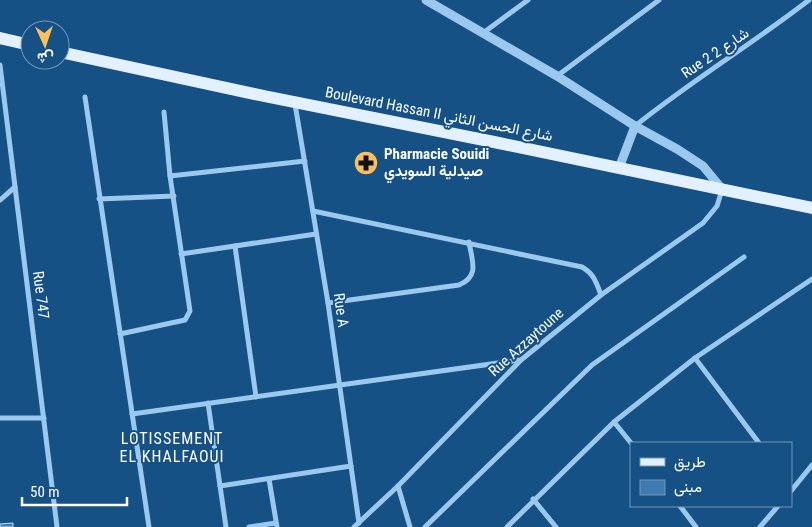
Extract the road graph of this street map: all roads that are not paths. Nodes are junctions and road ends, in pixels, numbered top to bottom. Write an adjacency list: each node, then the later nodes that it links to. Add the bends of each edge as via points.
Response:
1 (426, 0): 6 (street)
2 (528, 0): 6 (street)
3 (659, 0): 11 (street)
4 (809, 0): 5 (street); 16 (street, Rue 2 شارع 2)
5 (812, 4)
6 (483, 33): 11 (street)
7 (0, 38): 8 (main road)
8 (20, 43)
9 (70, 54): 14 (main road, Boulevard Hassan II شارع الحسن الثاني)
10 (0, 65): 13 (street, Rue 747)
11 (557, 76): 16 (street)
12 (84, 97): 24 (street)
13 (2, 100): 20 (street, Rue 747)
14 (295, 102): 17 (street, Rue A); 18 (main road, Boulevard Hassan II شارع الحسن الثاني)
15 (164, 112): 19 (street)
16 (635, 126): 18 (street); 21 (street, via 703,166)
17 (305, 161): 19 (street); 26 (street, Rue A)
18 (619, 168): 21 (main road, Boulevard Hassan II شارع الحسن الثاني)
19 (170, 176): 22 (street)
20 (15, 187): 23 (street); 43 (street, Rue 747)
21 (722, 189): 25 (main road, Boulevard Hassan II شارع الحسن الثاني); 33 (street, Rue Azzaytoune, via 717,206 703,222)
22 (174, 196): 24 (street); 30 (street)
23 (0, 200)
24 (99, 200): 35 (street)
25 (812, 208)
26 (312, 211): 27 (street, Rue A); 28 (street)
27 (316, 234): 29 (street); 34 (street, Rue A)
28 (470, 242): 33 (street, via 582,267 591,272); 34 (street, via 472,276 459,285)
29 (235, 246): 30 (street); 39 (street)
30 (181, 254): 35 (street, via 188,315 184,320)
31 (744, 257): 64 (street, via 592,365)
32 (812, 279): 36 (street)
33 (601, 295): 37 (street, Rue Azzaytoune)
34 (328, 303): 38 (street, Rue A)
35 (120, 334): 41 (street)
36 (695, 358): 44 (street); 46 (street)
37 (521, 360): 38 (street); 51 (street, Rue Azzaytoune)
38 (339, 385): 39 (street); 48 (street, Rue A)
39 (256, 396): 40 (street)
40 (208, 403): 41 (street); 50 (street)
41 (132, 414): 59 (street)
42 (0, 418): 43 (street)
43 (44, 418): 58 (street, Rue 747)
44 (614, 422): 45 (street); 53 (street)
45 (630, 442)
46 (758, 442)
47 (812, 465): 52 (street)
48 (351, 466): 49 (street); 56 (street, Rue A)
49 (269, 479): 50 (street); 57 (street)
50 (220, 486): 60 (street)
51 (398, 486): 56 (street, Rue Azzaytoune); 63 (street)
52 (792, 488)
53 (533, 499): 65 (street); 66 (street)
54 (681, 507): 67 (street)
55 (777, 507): 68 (street)
56 (359, 523): 62 (street, Rue Azzaytoune)
57 (276, 525): 61 (street)
58 (57, 527)
59 (149, 527)
60 (226, 527)
61 (249, 527)
62 (354, 527)
63 (410, 527)
64 (425, 527)
65 (507, 527)
66 (556, 527)
67 (696, 527)
68 (760, 527)

